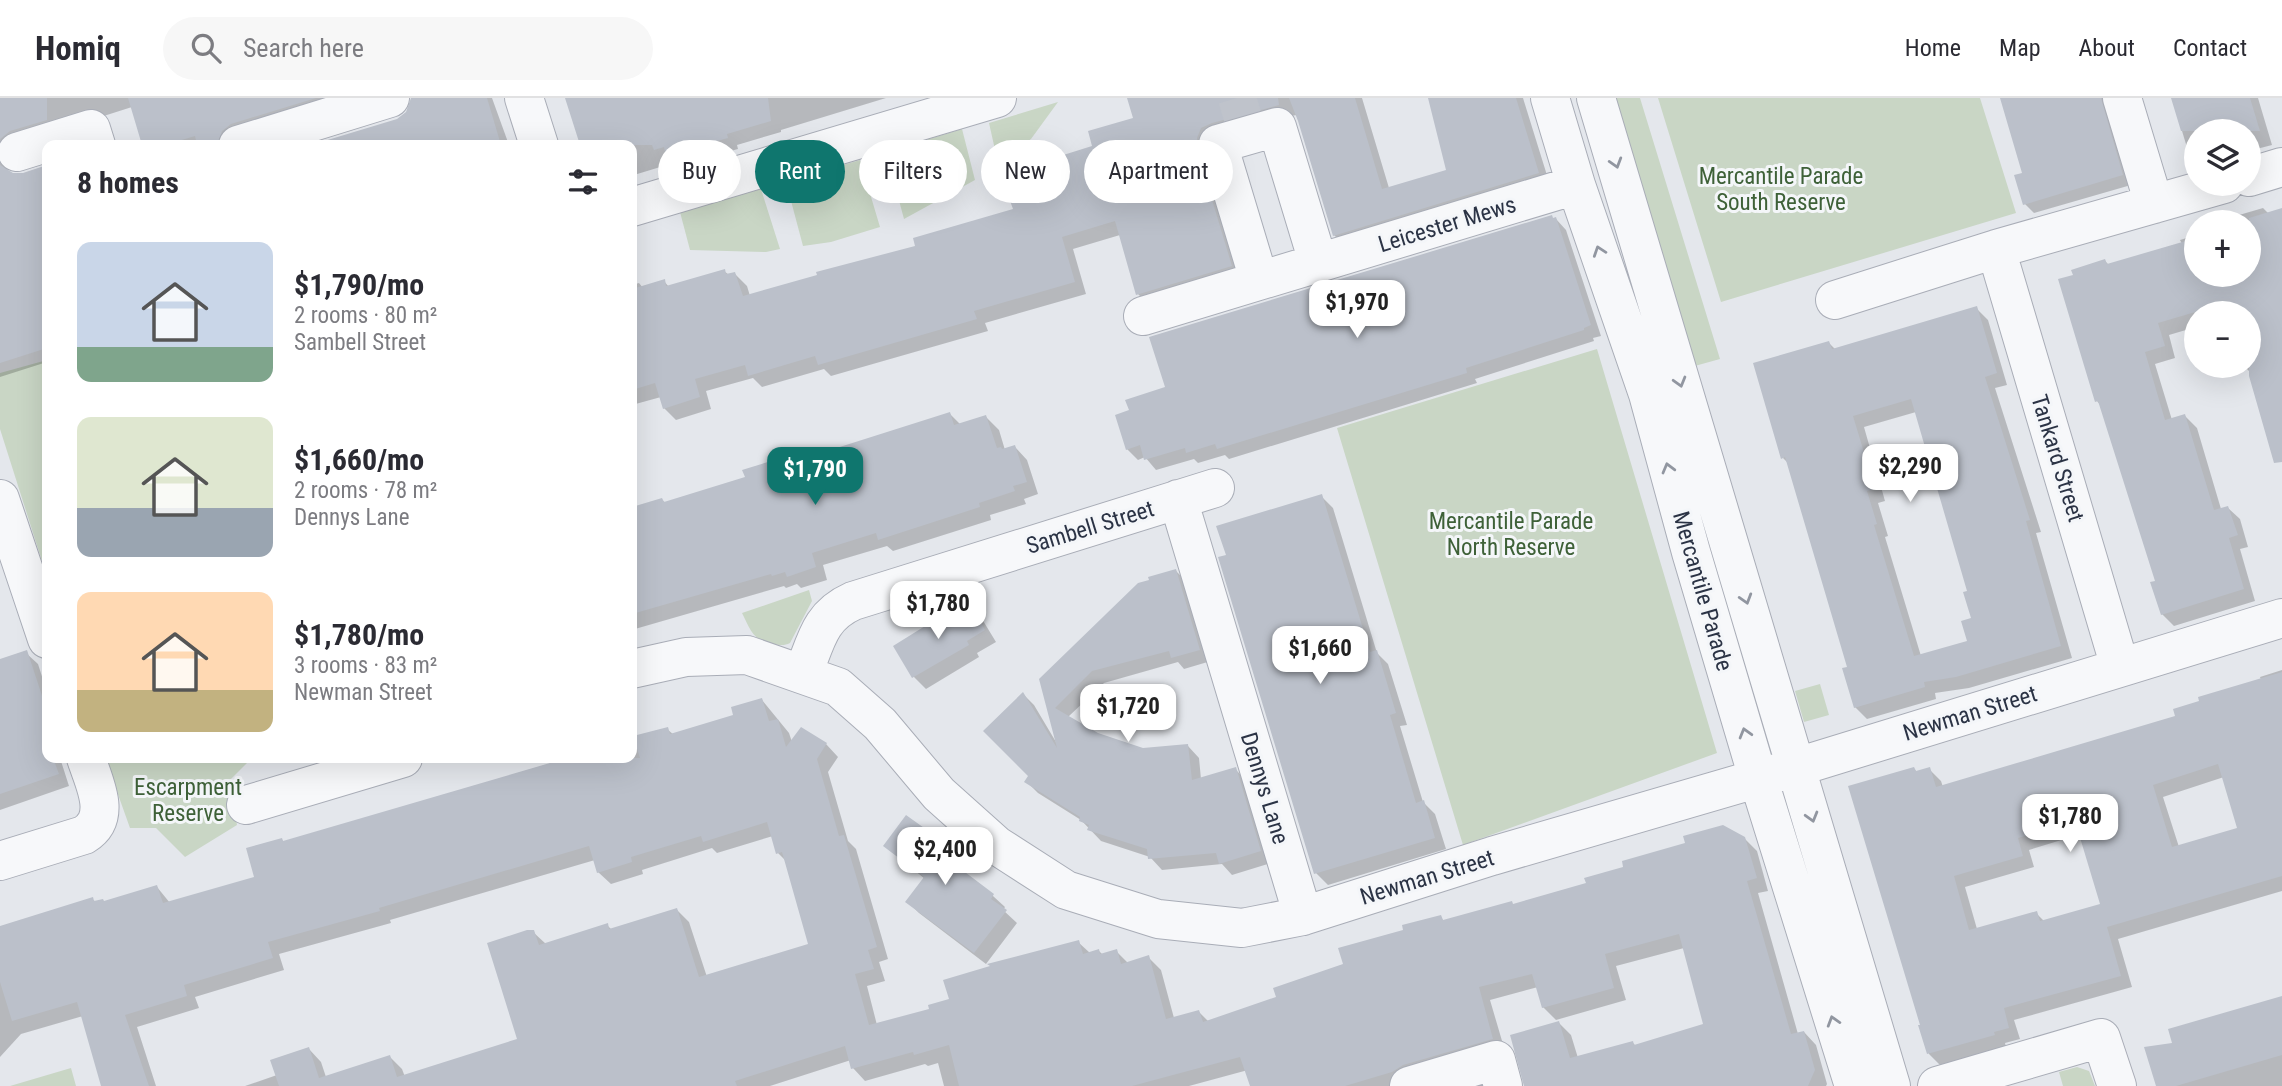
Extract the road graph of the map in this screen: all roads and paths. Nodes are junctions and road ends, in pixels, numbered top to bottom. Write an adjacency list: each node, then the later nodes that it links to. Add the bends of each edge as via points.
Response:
1 (390, 98): 9 (street)
2 (524, 98): 10 (street)
3 (997, 98): 18 (street)
4 (1550, 98): 15 (street, Mercantile Parade)
5 (1596, 98): 34 (street, Mercantile Parade, one-way to 34)
6 (2122, 98): 17 (street)
7 (56, 140): 8 (street, via 91,129)
8 (94, 140)
9 (253, 140)
10 (537, 140)
11 (42, 144): 12 (street)
12 (18, 152)
13 (2282, 167): 14 (street)
14 (2261, 173)
15 (1576, 185): 20 (street, Leicester Mews); 35 (street, Mercantile Parade, one-way to 15, via 1648,394)
16 (2184, 195): 17 (street)
17 (2154, 204): 19 (street)
18 (637, 206)
19 (1996, 249): 22 (street); 29 (street, Tankard Street)
20 (1318, 262): 21 (street, Leicester Mews); 21 (street, via 1277,127 1246,127 1219,144)
21 (1259, 280): 23 (street, Leicester Mews)
22 (1835, 300)
23 (1143, 316)
24 (1215, 488): 26 (street, Sambell Street)
25 (0, 499): 28 (street)
26 (1178, 499): 31 (street, Sambell Street, via 845,604 831,613 822,627); 38 (street, Dennys Lane)
27 (2282, 618): 29 (street, Newman Street)
28 (42, 624)
29 (2120, 667): 34 (street, Newman Street)
30 (637, 668): 31 (street, Newman Street, via 686,657 747,655)
31 (803, 674): 38 (street, Newman Street, via 838,687 880,724 939,794 986,836 1066,890 1158,919 1242,928)
32 (88, 763): 37 (street, via 100,801 93,828 84,835)
33 (386, 763): 36 (street)
34 (1797, 766): 35 (street, Newman Street); 42 (street, Mercantile Parade, one-way to 42)
35 (1758, 778): 38 (street, Newman Street); 41 (street, Mercantile Parade, one-way to 35)
36 (246, 805)
37 (0, 861)
38 (1303, 916)
39 (1409, 1086): 40 (street, via 1496,1060)
40 (1503, 1086)
41 (1854, 1086)
42 (1891, 1086)
43 (1937, 1086): 44 (street, via 2101,1038)
44 (2117, 1086)

